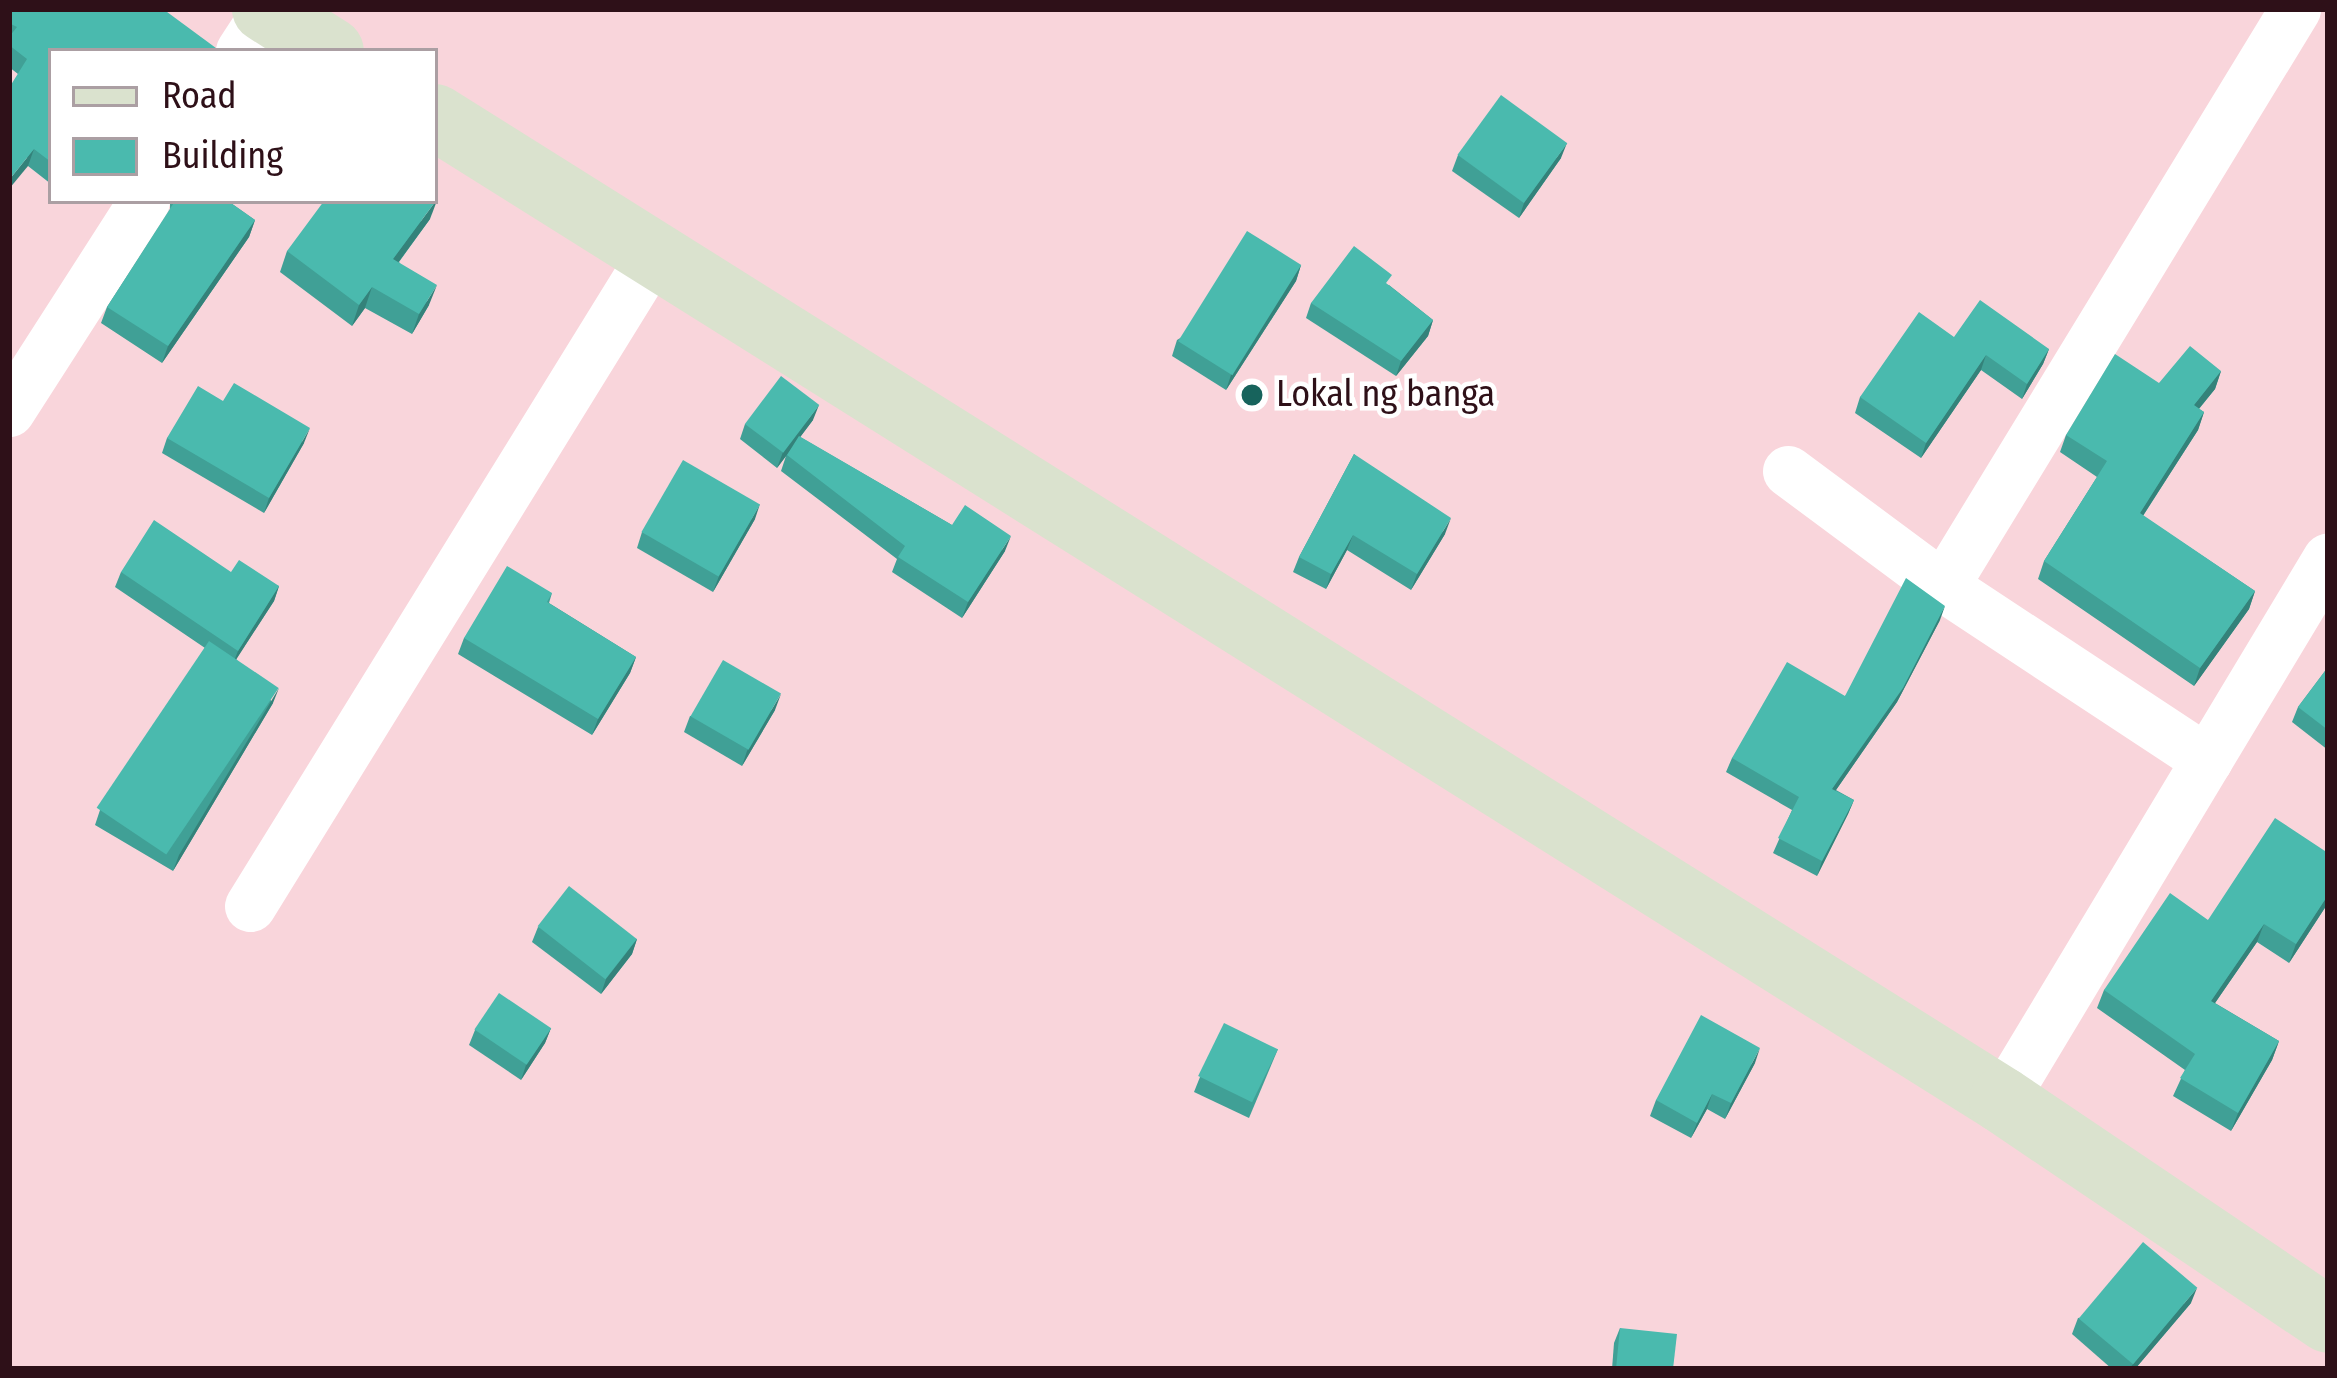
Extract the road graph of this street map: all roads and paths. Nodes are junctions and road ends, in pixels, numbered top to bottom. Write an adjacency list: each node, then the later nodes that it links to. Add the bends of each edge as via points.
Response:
1 (2295, 9): 10 (street)
2 (258, 24): 3 (main road)
3 (323, 48)
4 (438, 119): 6 (main road)
5 (142, 204): 7 (street)
6 (653, 254): 12 (street); 13 (main road)
7 (9, 411)
8 (1788, 471): 10 (street)
9 (2328, 558): 11 (street)
10 (1943, 586): 11 (street)
11 (2207, 760): 13 (street)
12 (250, 906)
13 (2002, 1100): 14 (main road)
14 (2328, 1321)

